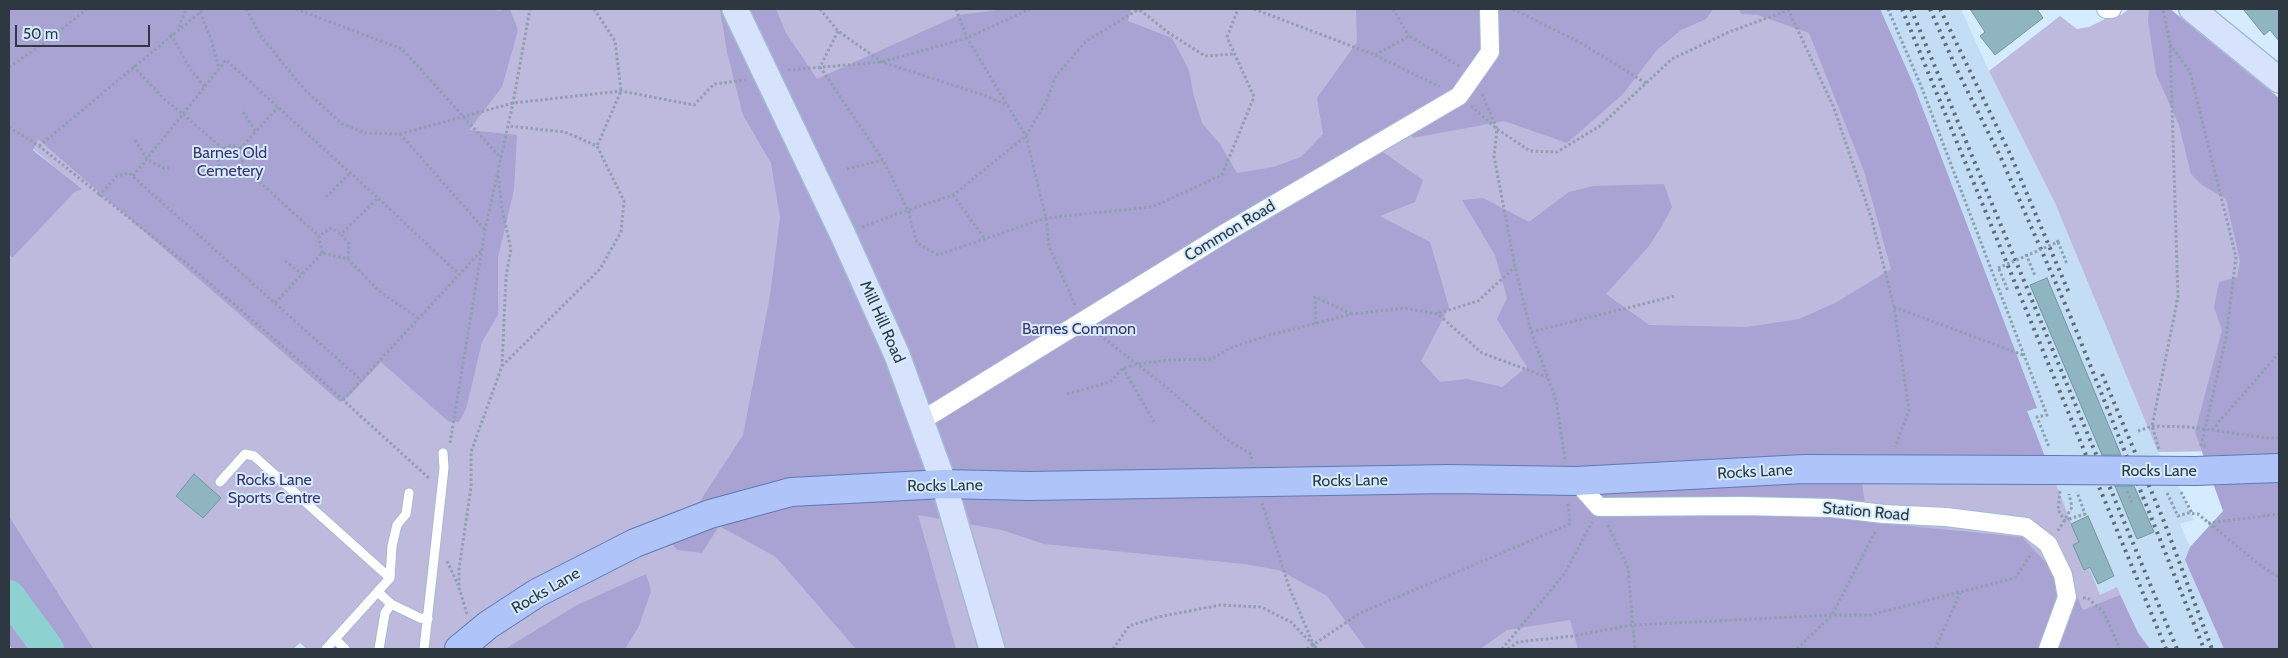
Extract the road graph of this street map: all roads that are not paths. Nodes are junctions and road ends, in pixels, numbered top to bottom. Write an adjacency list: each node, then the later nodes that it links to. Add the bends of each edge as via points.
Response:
1 (735, 9): 7 (main road, Mill Hill Road, via 843,235 897,355)
2 (1489, 9): 7 (street, Common Road, via 1490,52 1459,96 1227,232)
3 (2106, 9): 4 (street)
4 (2112, 9)
5 (2192, 9): 6 (main road)
6 (2279, 80)
7 (921, 421): 12 (main road, Mill Hill Road)
8 (443, 453): 17 (lane, via 445,460)
9 (2279, 468): 10 (main road, Rocks Lane, bridge, via 2188,480 2053,468 1804,469)
10 (1571, 481): 12 (main road, Rocks Lane, via 1449,479 1030,486); 25 (street, Station Road, via 1600,507 1832,508 2026,527 2044,540 2063,575 2067,597)
11 (220, 482): 14 (lane, via 245,454 254,456)
12 (944, 484): 19 (main road, Rocks Lane, via 791,492 710,514 635,543 538,593); 24 (main road, Mill Hill Road)
13 (409, 494): 14 (lane, via 406,514 397,525 392,546)
14 (390, 578): 15 (lane)
15 (378, 592): 16 (lane); 18 (lane)
16 (391, 604): 17 (lane); 22 (lane, via 385,614)
17 (428, 619): 23 (lane)
18 (335, 639): 20 (lane); 21 (lane)
19 (468, 642)
20 (326, 649)
21 (345, 649)
22 (378, 649)
23 (424, 649)
24 (992, 649)
25 (2048, 649)

